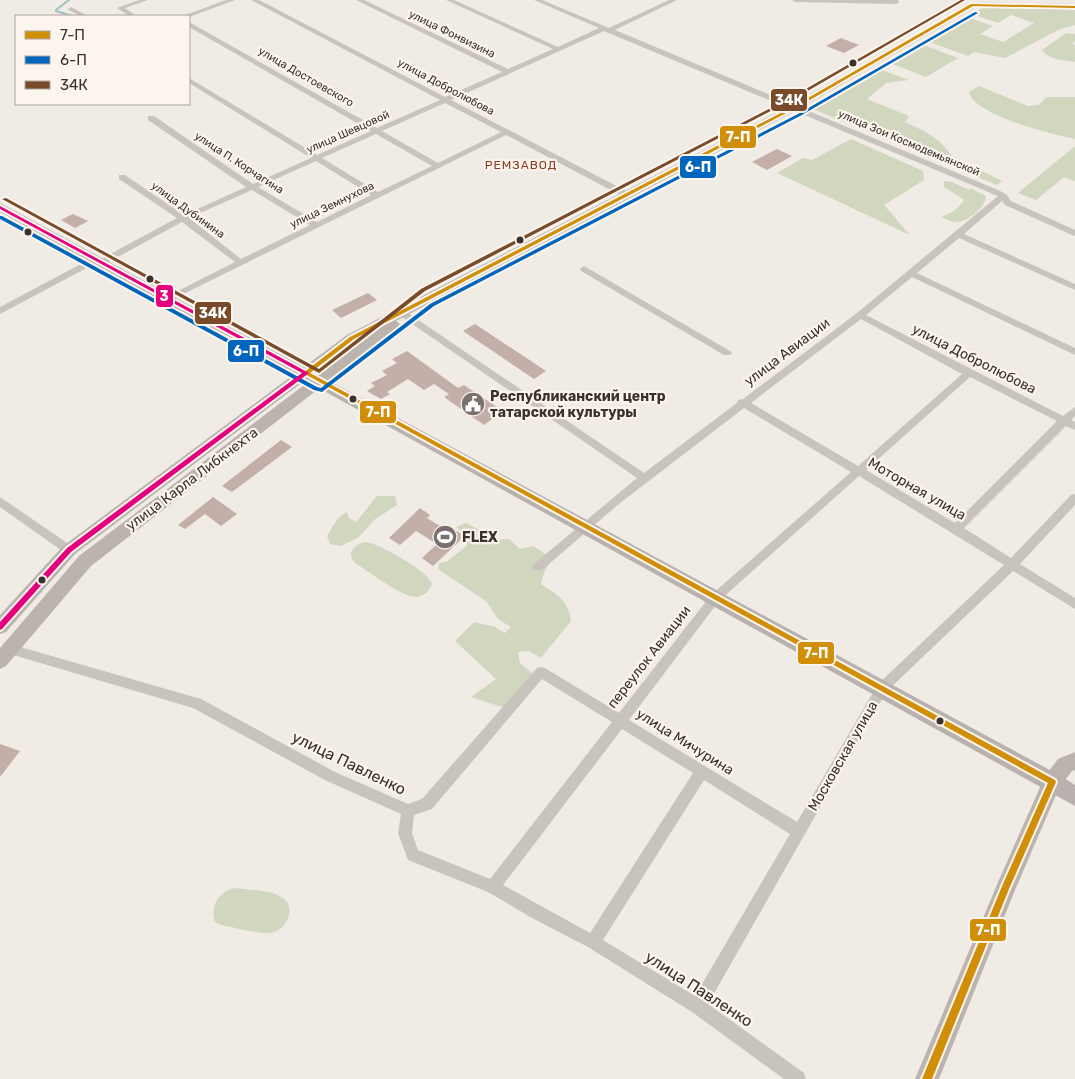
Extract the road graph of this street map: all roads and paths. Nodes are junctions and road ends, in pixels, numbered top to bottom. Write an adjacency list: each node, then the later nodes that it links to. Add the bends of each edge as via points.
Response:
1 (145, 0): 14 (street, via 120,8)
2 (232, 0): 15 (street)
3 (254, 0): 21 (street, улица Добролюбова)
4 (359, 0): 19 (street, улица Фонвизина)
5 (449, 0): 18 (street)
6 (674, 0): 17 (street, улица Шевцовой)
7 (795, 0): 8 (street)
8 (895, 0)
9 (542, 1): 17 (street, улица Зои Космодемьянской)
10 (971, 2): 11 (main road); 22 (main road, улица Карла Либкнехта)
11 (1075, 7)
12 (71, 9): 13 (street)
13 (82, 15)
14 (131, 15)
15 (189, 15)
16 (190, 25): 24 (street, улица Достоевского)
17 (608, 29): 18 (street, улица Шевцовой); 22 (street, улица Зои Космодемьянской)
18 (558, 50): 19 (street, улица Шевцовой)
19 (508, 72): 21 (street, улица Шевцовой)
20 (190, 81): 26 (street)
21 (445, 100): 24 (street, улица Шевцовой); 25 (street, улица Добролюбова)
22 (795, 107): 30 (main road, улица Карла Либкнехта); 32 (street, улица Зои Космодемьянской)
23 (151, 118): 29 (street, улица П. Корчагина)
24 (378, 131): 26 (street, улица Шевцовой); 27 (street, улица Достоевского)
25 (506, 132): 27 (street, улица Земнухова); 30 (street, улица Добролюбова)
26 (316, 158): 29 (street, улица Шевцовой); 31 (street)
27 (438, 166): 31 (street, улица Земнухова)
28 (122, 178): 34 (street, улица Дубинина)
29 (252, 187): 34 (street, улица Шевцовой); 35 (street, улица П. Корчагина)
30 (627, 195): 44 (main road, улица Карла Либкнехта)
31 (377, 196): 35 (street, улица Земнухова)
32 (1003, 196): 36 (street, улица Зои Космодемьянской, via 1008,203); 37 (street, улица Авиации)
33 (0, 207): 38 (main road)
34 (183, 218): 38 (street, улица Шевцовой); 39 (street, улица Дубинина)
35 (316, 225): 39 (street, улица Земнухова)
36 (1075, 233)
37 (958, 234): 41 (street, улица Авиации); 42 (street)
38 (99, 260): 43 (main road); 45 (street, улица Шевцовой)
39 (240, 262): 43 (street, улица Земнухова)
40 (584, 269): 49 (street)
41 (910, 273): 46 (street, улица Авиации); 48 (street)
42 (1075, 287)
43 (168, 298): 51 (main road)
44 (427, 298): 47 (main road, улица Карла Либкнехта); 51 (main road, улица Карла Либкнехта, via 352,338)
45 (0, 311)
46 (860, 314): 50 (street, улица Добролюбова); 52 (street, улица Авиации)
47 (404, 315): 51 (main road, улица Карла Либкнехта); 57 (street)
48 (1075, 352)
49 (727, 353)
50 (969, 373): 54 (street, улица Добролюбова); 56 (street, переулок Авиации)
51 (313, 377): 60 (main road); 62 (main road, улица Карла Либкнехта); 68 (main road, улица Карла Либкнехта, via 85,561)
52 (742, 402): 56 (street, Моторная улица); 57 (street, улица Авиации)
53 (1075, 410): 54 (street)
54 (1065, 421): 55 (street, улица Добролюбова); 61 (street)
55 (1075, 426)
56 (858, 472): 61 (street, Моторная улица); 65 (street, переулок Авиации)
57 (646, 479): 60 (street, улица Авиации)
58 (1075, 498): 63 (street, Московская улица)
59 (0, 500): 62 (street)
60 (584, 526): 64 (street, улица Авиации); 65 (main road)
61 (956, 529): 63 (street, Моторная улица)
62 (69, 550): 67 (main road, улица Карла Либкнехта)
63 (1013, 564): 66 (street, Моторная улица); 69 (street, Московская улица)
64 (538, 567)
65 (715, 598): 69 (main road); 70 (street, переулок Авиации)
66 (1075, 604)
67 (0, 627)
68 (3, 652): 75 (street, улица Павленко, via 196,703 330,776)
69 (882, 688): 73 (main road); 76 (street, Московская улица)
70 (620, 721): 72 (street, улица Мичурина); 75 (street, улица Мичурина, via 541,672 426,804); 77 (street, переулок Авиации)
71 (1075, 761): 73 (main road, via 1065,766)
72 (702, 772): 76 (street, улица Мичурина); 78 (street)
73 (1052, 782): 74 (main road); 81 (main road)
74 (1075, 796)
75 (408, 811): 77 (street, улица Павленко, via 404,833 413,855)
76 (800, 832): 79 (street, Московская улица)
77 (493, 887): 78 (street, улица Павленко)
78 (593, 942): 79 (street, улица Павленко)
79 (698, 1006): 80 (street, улица Павленко)
80 (798, 1079)
81 (927, 1079)

